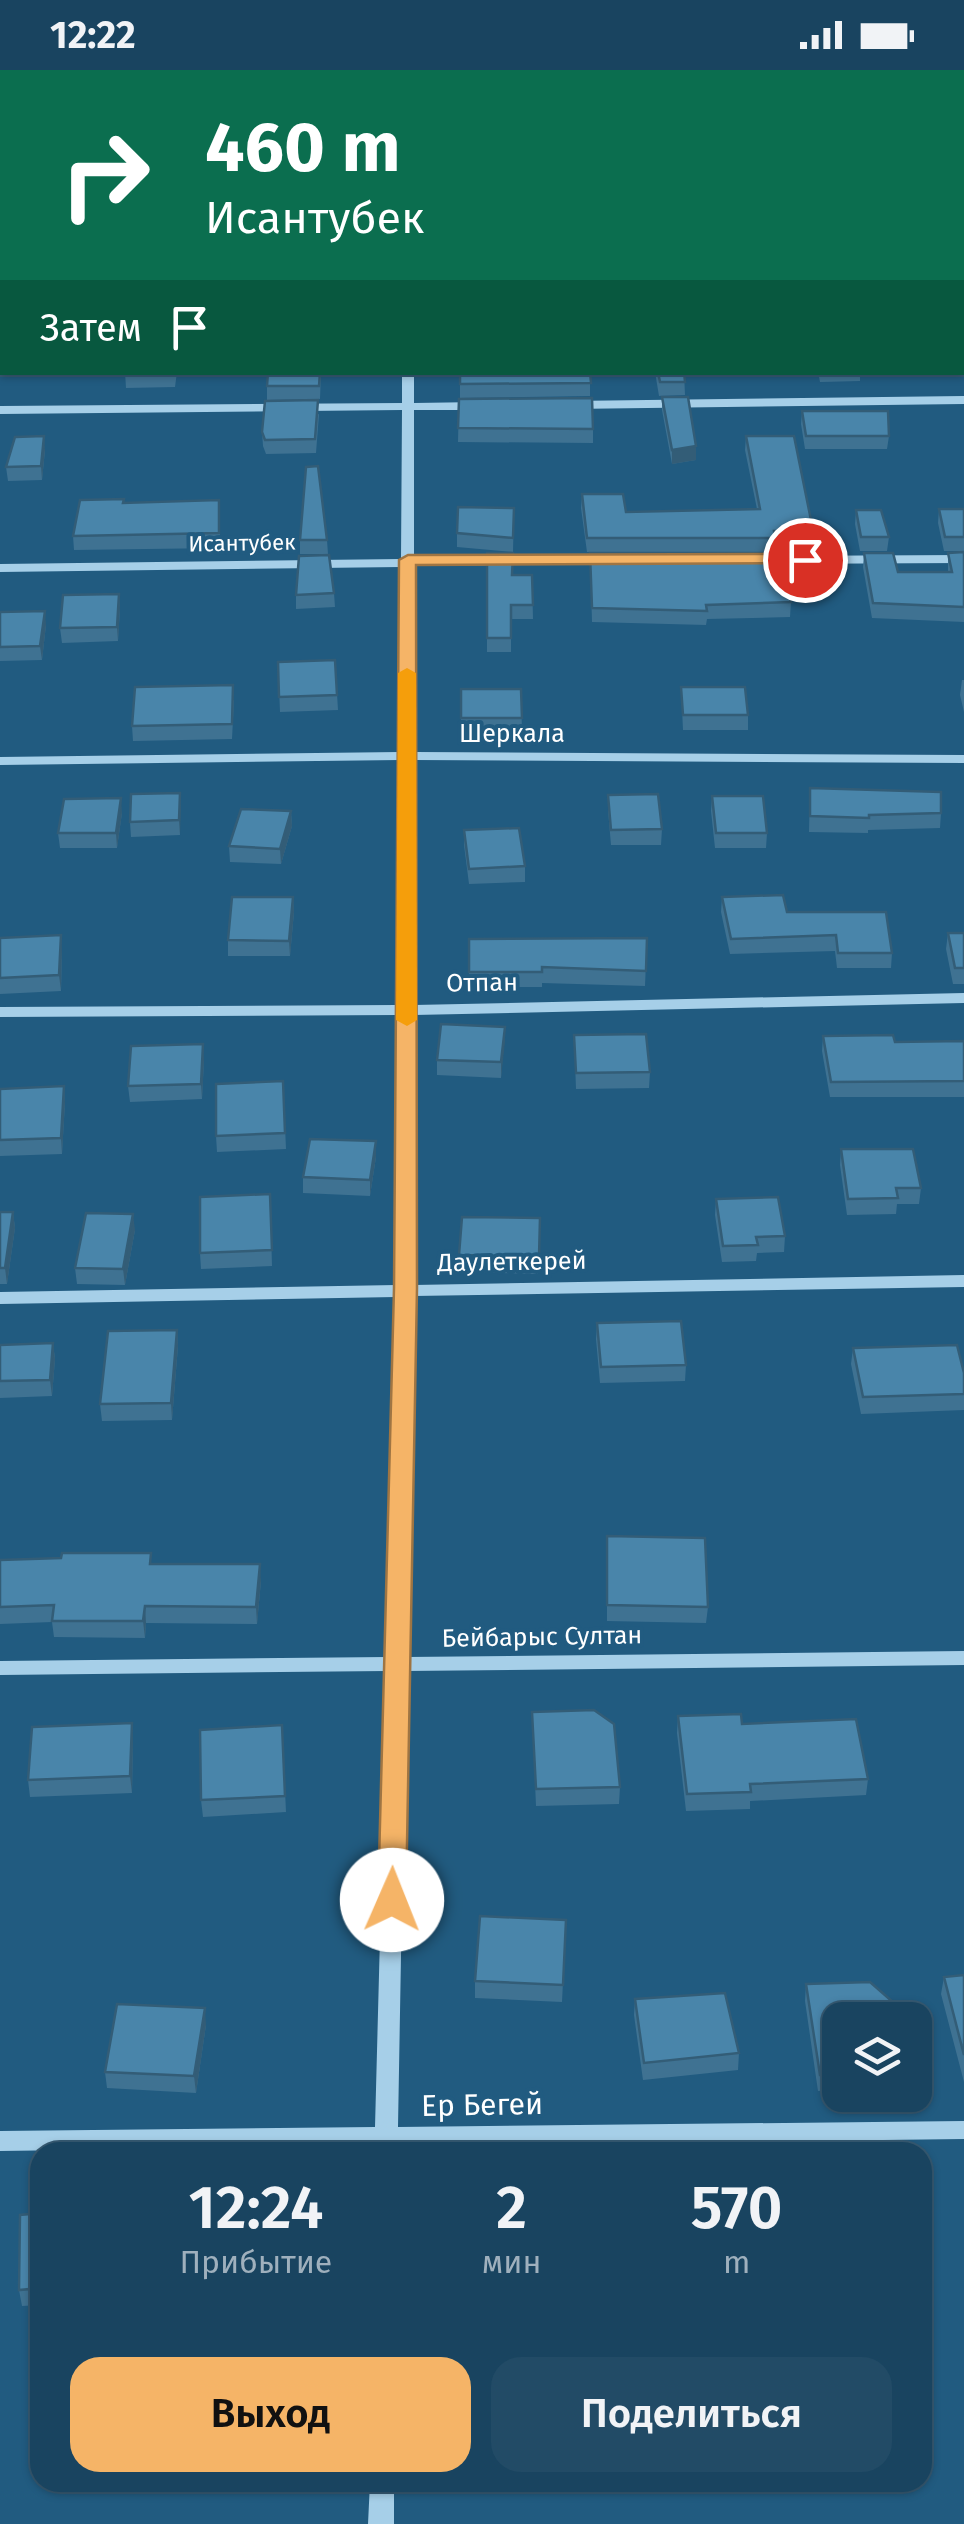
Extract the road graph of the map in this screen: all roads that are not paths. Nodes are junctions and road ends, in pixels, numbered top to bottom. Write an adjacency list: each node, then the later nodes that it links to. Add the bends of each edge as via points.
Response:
1 (408, 375): 5 (street)
2 (964, 400): 4 (street)
3 (487, 406): 5 (street)
4 (547, 406)
5 (408, 408): 6 (street); 8 (street)
6 (0, 410)
7 (964, 559): 10 (street)
8 (408, 560): 9 (street, Исантубек); 11 (street, Исантубек); 12 (street)
9 (626, 560)
10 (746, 560)
11 (0, 568)
12 (407, 756): 13 (street, Шеркала); 14 (street, Шеркала); 16 (street)
13 (964, 759)
14 (0, 761)
15 (964, 998): 16 (street, Отпан)
16 (407, 1010): 17 (street, Отпан); 19 (street)
17 (0, 1012)
18 (964, 1280): 19 (street, Даулеткерей)
19 (405, 1288): 20 (street, Даулеткерей); 22 (street)
20 (0, 1298)
21 (964, 1658): 22 (street, Бейбарыс Султан)
22 (398, 1664): 23 (street, Бейбарыс Султан); 27 (street)
23 (0, 1668)
24 (964, 2130): 28 (street, Ер Бегей)
25 (0, 2141): 26 (street, Ер Бегей)
26 (129, 2142)
27 (386, 2142)
28 (469, 2142)
29 (382, 2492): 30 (street)
30 (381, 2524)

